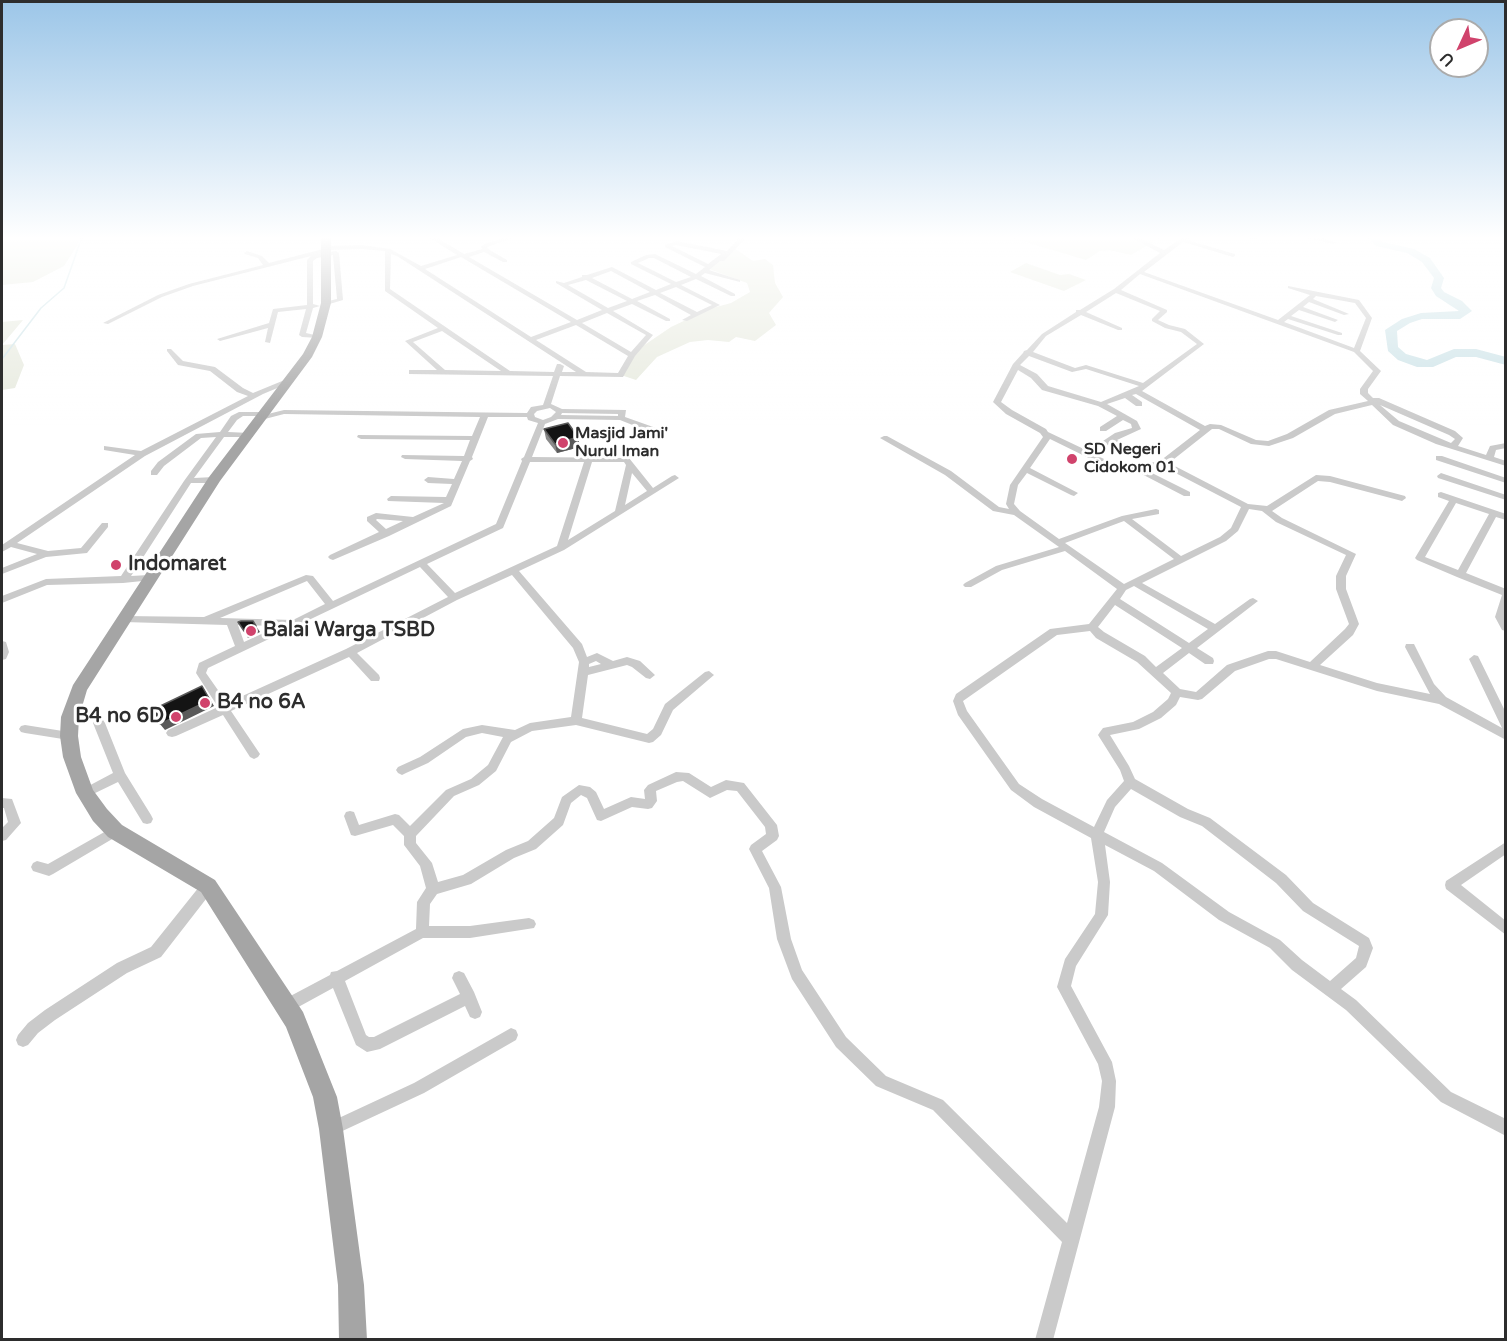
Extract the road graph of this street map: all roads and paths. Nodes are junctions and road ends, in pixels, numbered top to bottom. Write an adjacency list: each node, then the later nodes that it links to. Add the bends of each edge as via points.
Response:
1 (155, 300): 31 (street)
2 (320, 300): 18 (main road)
3 (400, 300): 26 (street)
4 (470, 300): 39 (street)
5 (538, 300): 30 (street)
6 (589, 300): 21 (street)
7 (636, 300): 17 (street)
8 (670, 300): 24 (street)
9 (706, 300): 24 (street, via 717,305)
10 (1099, 300): 22 (street)
11 (1139, 300): 53 (street, via 1166,311 1154,320 1183,330 1200,344)
12 (1215, 300): 32 (street)
13 (1308, 300): 19 (street)
14 (1316, 300): 20 (street)
15 (1343, 300): 20 (street)
16 (1346, 300): 42 (street, via 1361,303 1368,315)
17 (632, 301): 21 (street); 27 (street)
18 (320, 305): 33 (street, via 274,310); 52 (main road, via 316,337)
19 (1298, 308): 25 (street); 29 (street)
20 (1331, 308): 23 (street)
21 (608, 310): 30 (street); 44 (street, via 650,335)
22 (1078, 311): 35 (street); 43 (street)
23 (1346, 314)
24 (697, 315): 28 (street)
25 (1287, 316): 32 (street); 36 (street)
26 (425, 317): 34 (street); 37 (street)
27 (668, 320)
28 (685, 320)
29 (1335, 320)
30 (576, 322): 39 (street); 44 (street)
31 (106, 323)
32 (1279, 323): 42 (street)
33 (270, 326): 38 (street); 40 (street)
34 (441, 329): 37 (street); 50 (street)
35 (1120, 329)
36 (1340, 334)
37 (418, 337): 48 (street, via 408,343)
38 (220, 339)
39 (532, 339): 45 (street)
40 (268, 342)
41 (169, 350): 55 (street, via 182,363 212,369)
42 (1356, 351): 57 (street, via 1377,371 1363,392)
43 (1026, 352): 46 (street); 53 (street, via 1075,370 1087,367)
44 (632, 355): 51 (street, via 618,375)
45 (562, 359): 49 (street); 51 (street)
46 (1016, 366): 58 (street, via 1045,388); 71 (street, via 998,404)
47 (412, 372): 48 (street)
48 (443, 372): 50 (street)
49 (558, 372): 50 (street); 51 (street); 60 (street)
50 (509, 373)
51 (585, 374)
52 (290, 381): 55 (street); 61 (main road)
53 (1145, 386): 54 (street)
54 (1137, 391): 56 (street); 70 (street)
55 (253, 395): 82 (street)
56 (1128, 396): 58 (street); 59 (street)
57 (1371, 400): 70 (street, via 1332,412 1269,444 1254,442 1217,426); 80 (street, via 1396,423); 80 (street, via 1446,429 1459,438)
58 (1101, 404): 66 (street)
59 (1139, 404)
60 (547, 405): 62 (street); 64 (street)
61 (282, 406): 62 (street); 63 (street); 65 (main road)
62 (530, 413): 63 (street); 67 (street, via 533,420)
63 (485, 414): 75 (street)
64 (559, 414): 67 (street); 69 (street, via 620,411 621,418)
65 (263, 416): 72 (street, via 239,415); 73 (main road)
66 (1123, 416): 68 (street); 77 (street, via 1137,429)
67 (542, 422): 87 (street)
68 (1103, 429)
69 (653, 430)
70 (1204, 430): 90 (street)
71 (1046, 434): 83 (street); 94 (street, via 1047,439)
72 (221, 435): 73 (street); 95 (street, via 205,434 190,441); 100 (street)
73 (250, 435): 98 (main road)
74 (361, 436): 75 (street)
75 (476, 438): 86 (street)
76 (884, 438): 116 (street, via 948,473 996,509)
77 (1111, 440): 79 (street); 83 (street)
78 (1506, 445): 88 (street, via 1493,448)
79 (1126, 447)
80 (1453, 447): 88 (street)
81 (107, 448): 82 (street)
82 (142, 454): 124 (street)
83 (1088, 455): 93 (street, via 1113,466)
84 (405, 457): 86 (street)
85 (1439, 458): 101 (street)
86 (469, 459): 102 (street)
87 (525, 459): 89 (street); 129 (street, via 500,526)
88 (1489, 459): 92 (street)
89 (588, 460): 91 (street, via 622,460); 125 (street)
90 (1163, 463): 93 (street); 112 (street)
91 (630, 464): 103 (street); 114 (street)
92 (1506, 465)
93 (1136, 468): 105 (street)
94 (1026, 469): 104 (street); 116 (street, via 1010,498)
95 (154, 473)
96 (1441, 476): 108 (street)
97 (675, 478): 103 (street)
98 (214, 480): 100 (street); 133 (main road)
99 (428, 480): 102 (street)
100 (188, 481): 134 (street)
101 (1506, 481)
102 (458, 482): 111 (street)
103 (652, 492): 114 (street)
104 (1074, 493)
105 (1187, 494)
106 (1442, 495): 110 (street)
107 (1402, 498): 113 (street, via 1318,477)
108 (1506, 498)
109 (391, 499): 111 (street)
110 (1454, 499): 117 (street); 132 (street, via 1419,557)
111 (450, 500): 120 (street, via 443,508)
112 (1246, 506): 113 (street); 128 (street, via 1229,535)
113 (1266, 510): 158 (street, via 1351,554 1341,576 1341,589 1353,627)
114 (619, 512): 125 (street)
115 (1156, 512): 119 (street)
116 (1017, 513): 123 (street)
117 (1494, 513): 118 (street); 132 (street)
118 (1506, 517)
119 (1125, 518): 123 (street); 128 (street)
120 (417, 520): 122 (street); 122 (street, via 376,516 370,519)
121 (105, 525): 126 (street, via 84,551)
122 (386, 534): 127 (street, via 344,548)
123 (1063, 545): 135 (street, via 999,568); 136 (street)
124 (6, 547): 126 (street)
125 (561, 548): 131 (street)
126 (45, 554): 130 (street)
127 (333, 556)
128 (1179, 559): 136 (street)
129 (422, 564): 138 (street); 142 (street)
130 (2, 570)
131 (514, 571): 138 (street); 159 (street, via 565,629 578,647)
132 (1460, 575): 137 (street)
133 (150, 578): 134 (street); 143 (main road)
134 (123, 580): 139 (street, via 46,582)
135 (968, 585)
136 (1128, 585): 140 (street); 148 (street)
137 (1506, 595): 149 (street, via 1500,617)
138 (454, 598): 154 (street)
139 (2, 600)
140 (1114, 600): 147 (street); 153 (street)
141 (1253, 601): 148 (street)
142 (331, 605): 144 (street, via 306,578); 146 (street)
143 (124, 618): 144 (street); 173 (main road, via 79,689)
144 (205, 621): 145 (street)
145 (231, 621): 146 (street); 152 (street)
146 (296, 623): 152 (street)
147 (1093, 624): 160 (street, via 1100,635); 184 (street, via 1054,632 958,701 1015,787)
148 (1213, 628): 153 (street)
149 (1506, 628)
150 (2, 645): 155 (street)
151 (1410, 647): 165 (street, via 1430,686)
152 (241, 648): 166 (street, via 202,668 201,673)
153 (1188, 648): 157 (street); 160 (street)
154 (350, 652): 163 (street); 166 (street)
155 (2, 656)
156 (1474, 659): 169 (street)
157 (1209, 661)
158 (1313, 665): 164 (street, via 1268,655 1231,668 1198,696); 165 (street, via 1377,687)
159 (584, 667): 161 (street, via 632,661); 167 (street)
160 (1159, 670): 164 (street)
161 (650, 675)
162 (709, 675): 167 (street, via 669,707 657,732 649,739)
163 (375, 678)
164 (1177, 692): 178 (street, via 1172,702 1152,718 1104,735)
165 (1442, 700): 174 (street)
166 (226, 708): 171 (street); 175 (street)
167 (576, 721): 172 (street, via 539,725)
168 (99, 723): 177 (street)
169 (1506, 726)
170 (25, 729): 173 (street)
171 (172, 734)
172 (514, 734): 176 (street, via 482,729 463,733); 185 (street, via 502,745 492,768 475,782 450,793)
173 (69, 736): 179 (main road)
174 (1506, 736)
175 (254, 754)
176 (402, 770)
177 (120, 775): 179 (street); 182 (street)
178 (1130, 782): 184 (street, via 1111,804); 196 (street, via 1206,822 1281,879 1308,907 1364,942 1361,962)
179 (85, 793): 183 (main road)
180 (2, 803): 186 (street, via 8,803 15,823)
181 (350, 816): 185 (street, via 355,831 395,819)
182 (147, 819)
183 (115, 831): 188 (street, via 49,870); 189 (main road)
184 (1097, 833): 196 (street, via 1178,880 1224,916 1271,942); 204 (street, via 1104,882 1101,915 1070,964 1064,987 1096,1041 1109,1081 1107,1107)
185 (410, 834): 190 (street, via 410,845 426,863)
186 (2, 836)
187 (1506, 847): 192 (street, via 1451,885)
188 (37, 867)
189 (207, 886): 198 (main road); 201 (street, via 156,952 122,968 50,1015)
190 (433, 889): 193 (street, via 424,902); 204 (street, via 466,880 532,844 559,821 566,800 579,790 591,793 601,816 632,802 648,804 652,788 676,777 685,776 710,793 726,785 740,786 771,825 773,836 755,849 775,887 784,939 797,974 841,1042 880,1081 938,1105)
191 (529, 924): 193 (street, via 470,932)
192 (1506, 929)
193 (422, 932): 194 (street)
194 (336, 977): 197 (street, via 361,1040 367,1045); 198 (street)
195 (459, 978): 197 (street)
196 (1331, 989): 202 (street, via 1446,1097)
197 (469, 997): 199 (street)
198 (286, 1006): 203 (main road, via 325,1097)
199 (475, 1012)
200 (511, 1035): 203 (street, via 419,1088)
201 (23, 1040)
202 (1506, 1128)
203 (331, 1129): 205 (main road, via 351,1285)
204 (1071, 1239): 206 (street)
205 (353, 1340)
206 (1044, 1340)

